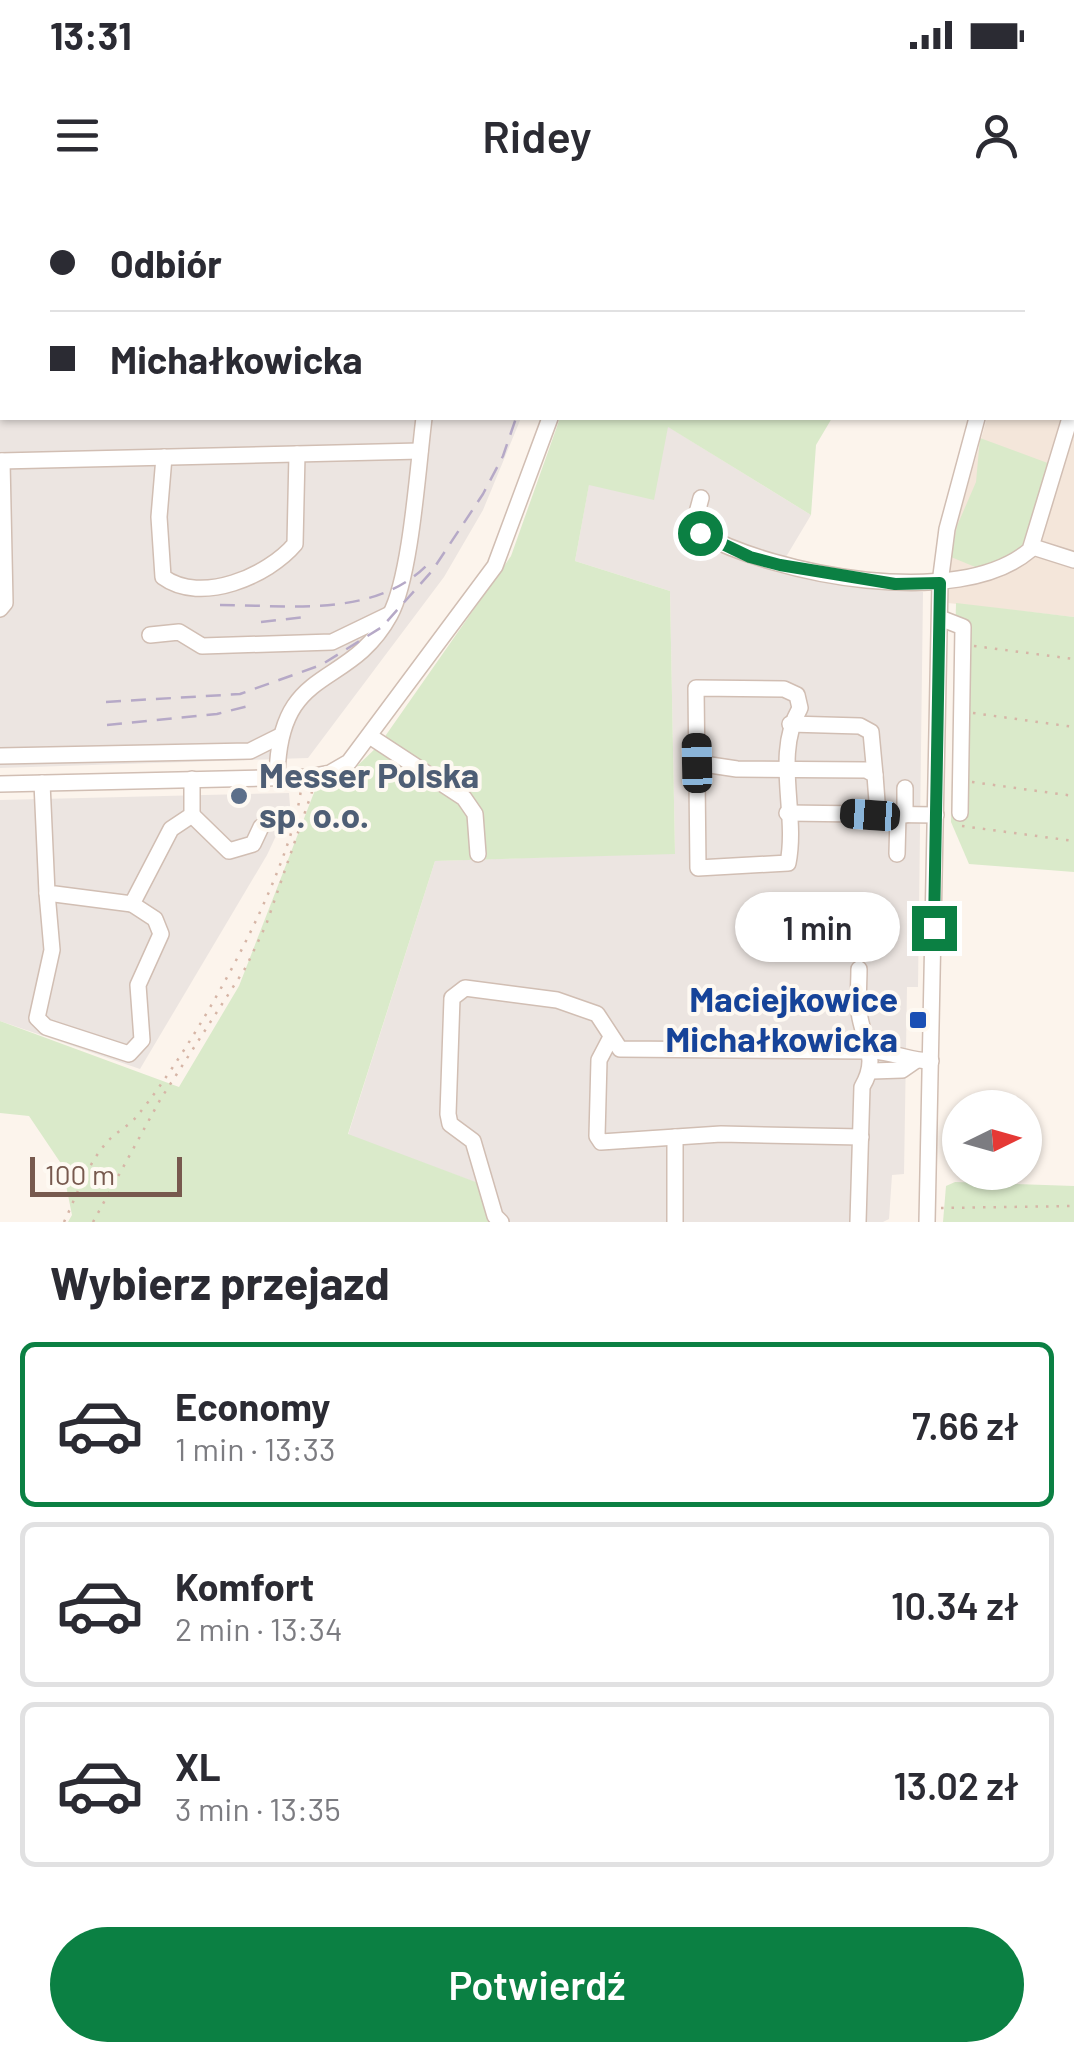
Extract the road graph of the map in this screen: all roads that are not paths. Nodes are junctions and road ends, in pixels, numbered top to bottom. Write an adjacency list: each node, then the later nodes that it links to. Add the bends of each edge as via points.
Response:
1 (424, 420): 5 (street)
2 (549, 420): 19 (street, via 495,566)
3 (976, 420): 12 (street)
4 (1069, 420): 10 (street)
5 (420, 451): 6 (street); 14 (street, via 402,585)
6 (297, 454): 7 (street); 7 (street, via 296,544 228,586 202,588 163,577)
7 (164, 457): 8 (street)
8 (1, 461): 13 (street, via 6,604)
9 (702, 498): 12 (street, via 695,520 700,533 750,557 895,584)
10 (1033, 546): 11 (street); 12 (street, via 1016,562)
11 (1074, 560)
12 (940, 583): 15 (street)
13 (0, 609)
14 (391, 613): 16 (street, via 332,642 202,646 179,632); 18 (street, via 364,645 292,703)
15 (940, 618): 29 (street, via 963,627); 34 (street)
16 (150, 635)
17 (790, 724): 21 (street, via 800,708 796,695 784,690 696,688); 22 (street); 23 (street, via 871,732)
18 (278, 737): 20 (street, via 250,751); 24 (street)
19 (371, 738): 24 (street, via 349,762 324,774); 36 (street, via 464,798 475,814)
20 (0, 756)
21 (697, 763): 22 (street); 30 (street, via 698,868 788,863)
22 (788, 769): 23 (street); 30 (street)
23 (875, 774): 32 (street)
24 (277, 778): 25 (street)
25 (192, 780): 26 (street); 31 (street)
26 (42, 783): 27 (street); 38 (street)
27 (0, 784)
28 (904, 788): 33 (street)
29 (960, 812)
30 (787, 813): 32 (street)
31 (192, 814): 35 (street, via 229,851 253,844); 39 (street, via 171,829)
32 (878, 815): 33 (street)
33 (901, 815): 34 (street); 37 (street)
34 (936, 819): 43 (street)
35 (261, 828)
36 (478, 854)
37 (896, 854)
38 (47, 892): 39 (street); 39 (street, via 52,950 37,1018 46,1027 130,1054 142,1040 138,985 161,934 155,919)
39 (132, 904)
40 (859, 970): 42 (street, via 860,1017)
41 (610, 1039): 42 (street, via 620,1049); 45 (street, via 598,1060 598,1140); 48 (street, via 597,1014 557,1000 465,988 452,998 450,1124 473,1141)
42 (872, 1051): 43 (street); 44 (street)
43 (923, 1061): 44 (street); 47 (street)
44 (872, 1071): 46 (street, via 862,1087)
45 (675, 1137): 46 (street); 49 (street)
46 (861, 1137): 50 (street)
47 (928, 1215)
48 (501, 1222)
49 (675, 1222)
50 (858, 1222)

